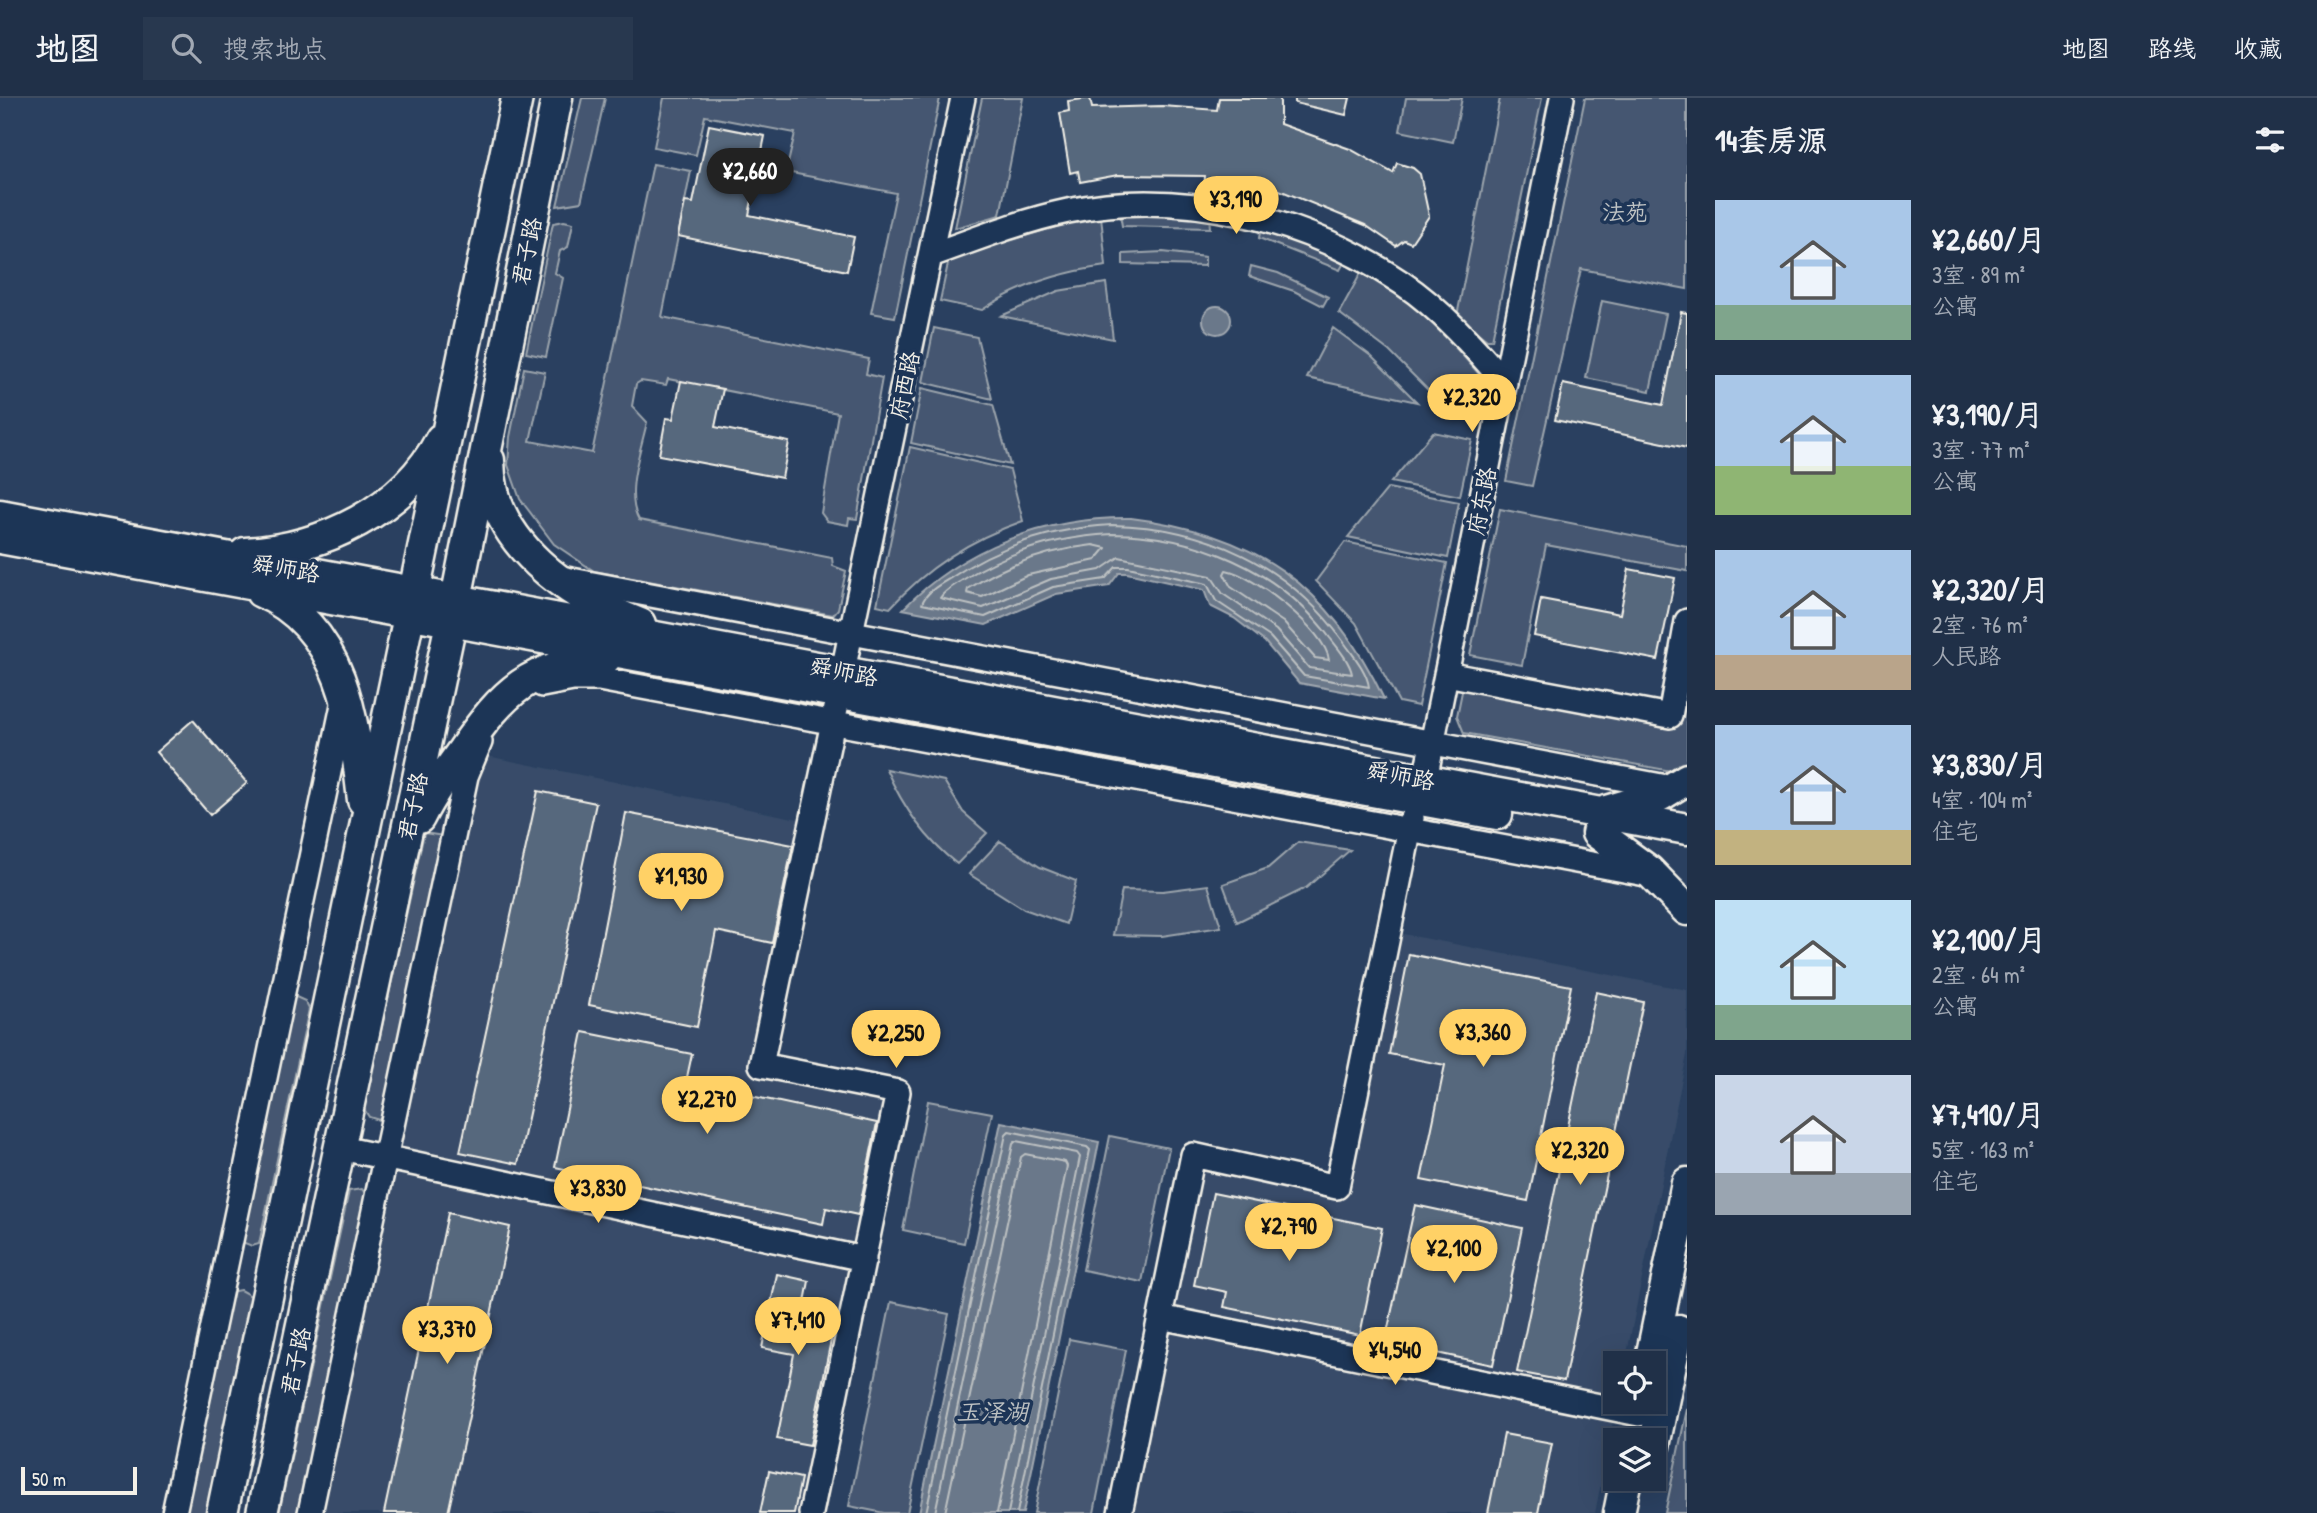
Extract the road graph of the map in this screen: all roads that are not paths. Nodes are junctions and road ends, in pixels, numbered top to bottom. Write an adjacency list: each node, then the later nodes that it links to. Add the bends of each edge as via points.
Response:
1 (517, 98): 7 (main road, 君子路)
2 (557, 98): 8 (main road, 君子路)
3 (963, 98): 5 (street, 府西路)
4 (1562, 98): 6 (street, 府东路)
5 (931, 255): 6 (street, via 1055,214 1108,205 1151,203 1236,214 1326,242 1403,283); 19 (street, 府西路)
6 (1505, 383): 18 (street, 府东路)
7 (449, 423): 11 (main road, via 410,481 370,516 306,542); 13 (main road, 君子路)
8 (490, 427): 12 (main road, via 489,479 506,524 519,546); 14 (main road, 君子路)
9 (0, 515): 11 (main road, 舜师路)
10 (0, 538): 11 (main road, 舜师路)
11 (212, 566): 13 (main road, 舜师路); 20 (main road, via 288,608 328,651)
12 (558, 577): 16 (main road, via 630,620); 22 (street)
13 (412, 603): 14 (main road, 舜师路); 27 (main road, 君子路)
14 (453, 611): 16 (main road, 舜师路); 17 (main road, 舜师路); 28 (main road, 君子路)
15 (1687, 621): 18 (street, via 1670,716)
16 (682, 641): 19 (main road, 舜师路)
17 (650, 659): 19 (main road, 舜师路); 21 (main road, via 582,661 555,667 529,677)
18 (1446, 674): 22 (street, 府东路)
19 (841, 682): 24 (main road, 舜师路); 35 (street, 府西路, via 761,1065 898,1093)
20 (345, 694): 27 (main road, via 360,779); 43 (street)
21 (511, 696): 28 (main road, via 491,710 439,783); 30 (street, via 552,681 599,679); 33 (street, via 471,758)
22 (1432, 743): 23 (street); 24 (street, 府东路)
23 (1680, 784): 25 (main road)
24 (1420, 789): 25 (main road, 舜师路); 37 (street, 府东路, via 1337,1187 1193,1155)
25 (1599, 823): 26 (main road, 舜师路); 29 (main road, 舜师路); 30 (main road)
26 (1687, 829)
27 (363, 837): 44 (main road, 君子路)
28 (404, 846): 32 (main road, 君子路)
29 (1687, 849)
30 (1654, 876): 31 (main road)
31 (1687, 910)
32 (341, 1148): 33 (street); 45 (main road, 君子路)
33 (385, 1157): 35 (street); 46 (street)
34 (1687, 1183): 38 (main road)
35 (864, 1259): 47 (street)
36 (1687, 1286): 40 (main road)
37 (1160, 1317): 39 (street); 48 (street)
38 (1652, 1351)
39 (1638, 1419)
40 (1658, 1428)
41 (1624, 1491): 49 (main road)
42 (1645, 1491): 50 (main road)
43 (174, 1513)
44 (222, 1513)
45 (262, 1513)
46 (310, 1513)
47 (811, 1513)
48 (1120, 1513)
49 (1619, 1513)
50 (1640, 1513)

